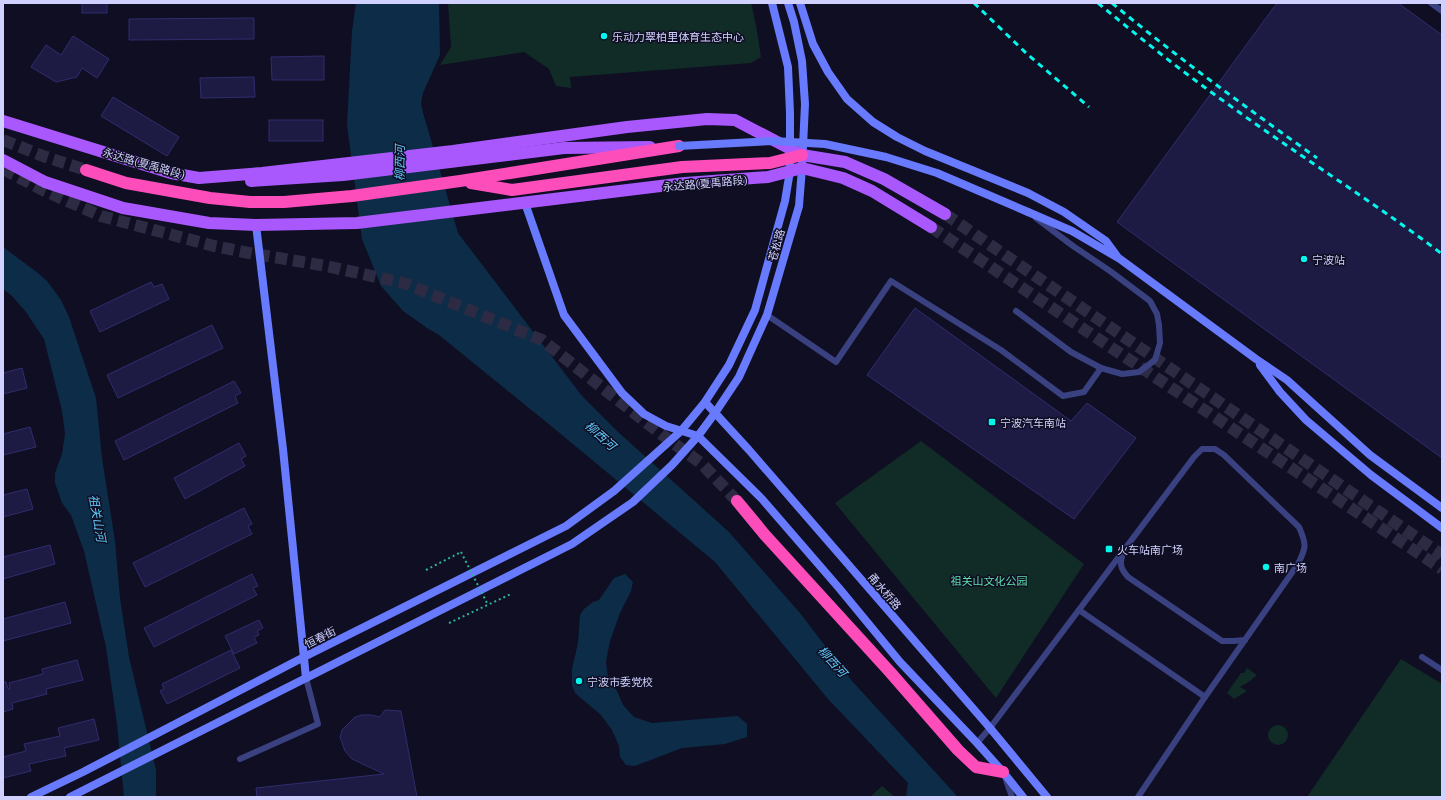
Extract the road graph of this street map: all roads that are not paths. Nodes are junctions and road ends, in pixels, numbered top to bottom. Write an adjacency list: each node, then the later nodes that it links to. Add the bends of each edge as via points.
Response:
1 (772, 3): 10 (main road, 苍松路, via 788,68)
2 (788, 3): 8 (main road, 苍松路, via 802,61 805,104)
3 (800, 3): 21 (main road, via 813,44 828,72 847,99 873,122 897,138 1028,192 1064,212 1106,240)
4 (1431, 3): 5 (lane, bridge)
5 (1442, 11)
6 (3, 121): 9 (main road, 永达路(夏禹路段), via 171,172 199,178 340,170)
7 (680, 146): 9 (main road, via 564,148); 15 (highway); 17 (main road, bridge, via 773,141 824,144 886,157 938,172)
8 (802, 155): 9 (main road, via 736,120 708,119 627,127); 10 (highway); 12 (main road, 苍松路); 18 (main road, via 845,162 884,179)
9 (456, 156)
10 (790, 158): 14 (main road, 苍松路); 15 (highway, via 770,163 682,167 512,190)
11 (3, 160): 19 (main road, via 45,182 123,208 209,223)
12 (802, 168): 14 (main road, 永达路(夏禹路段)); 20 (main road, via 854,183); 23 (main road, 苍松路, via 798,206)
13 (86, 170): 15 (highway, via 126,183 210,198 250,202 352,196)
14 (790, 172): 16 (main road, 永达路(夏禹路段), via 768,177 685,183); 26 (main road, 苍松路, via 785,201 755,310 729,365)
15 (460, 181)
16 (525, 203): 19 (main road, 永达路(夏禹路段), via 357,223); 28 (main road, via 564,316 622,392 644,414)
17 (1028, 212): 21 (main road, via 1072,231); 25 (lane, via 1150,301 1157,314 1160,343 1155,360 1139,372 1122,374)
18 (945, 214)
19 (256, 225): 37 (main road, via 283,449)
20 (931, 227)
21 (1120, 260): 24 (main road)
22 (1016, 311): 25 (lane, via 1071,352)
23 (767, 315): 25 (lane, via 836,362 891,281 1001,350 1063,396 1084,392); 27 (main road, 苍松路, via 738,377)
24 (1256, 359): 32 (main road, via 1287,380 1370,455); 33 (main road, via 1280,392 1306,420 1371,475)
25 (1101, 368)
26 (705, 402): 27 (main road, 甬水桥路); 28 (main road, 苍松路)
27 (715, 413): 29 (main road, 苍松路); 42 (main road, 甬水桥路)
28 (680, 431): 29 (main road); 30 (main road, 苍松路)
29 (698, 436): 40 (main road, 苍松路, via 633,502 572,544); 43 (main road, via 762,499 900,662)
30 (657, 453): 37 (main road, 恒春街, via 614,491 566,526)
31 (737, 501): 45 (highway, via 958,750 976,768)
32 (1442, 508)
33 (1442, 528)
34 (1124, 551): 35 (lane); 36 (lane, via 1120,561 1122,570 1128,576 1222,641); 36 (lane, via 1202,449 1215,449 1224,455 1300,527 1304,538 1305,550 1298,564)
35 (1079, 610): 41 (lane); 42 (lane)
36 (1245, 640): 41 (lane)
37 (304, 658): 40 (main road); 46 (main road, 恒春街)
38 (1422, 658): 39 (lane)
39 (1442, 670)
40 (306, 678): 44 (lane, via 318,724); 47 (main road)
41 (1205, 697): 51 (lane)
42 (990, 728): 43 (lane); 50 (main road, 甬水桥路)
43 (977, 743): 45 (main road)
44 (240, 759)
45 (1003, 772): 48 (lane); 49 (main road)
46 (31, 797)
47 (70, 797)
48 (1012, 797)
49 (1023, 797)
50 (1047, 797)
51 (1138, 797)

